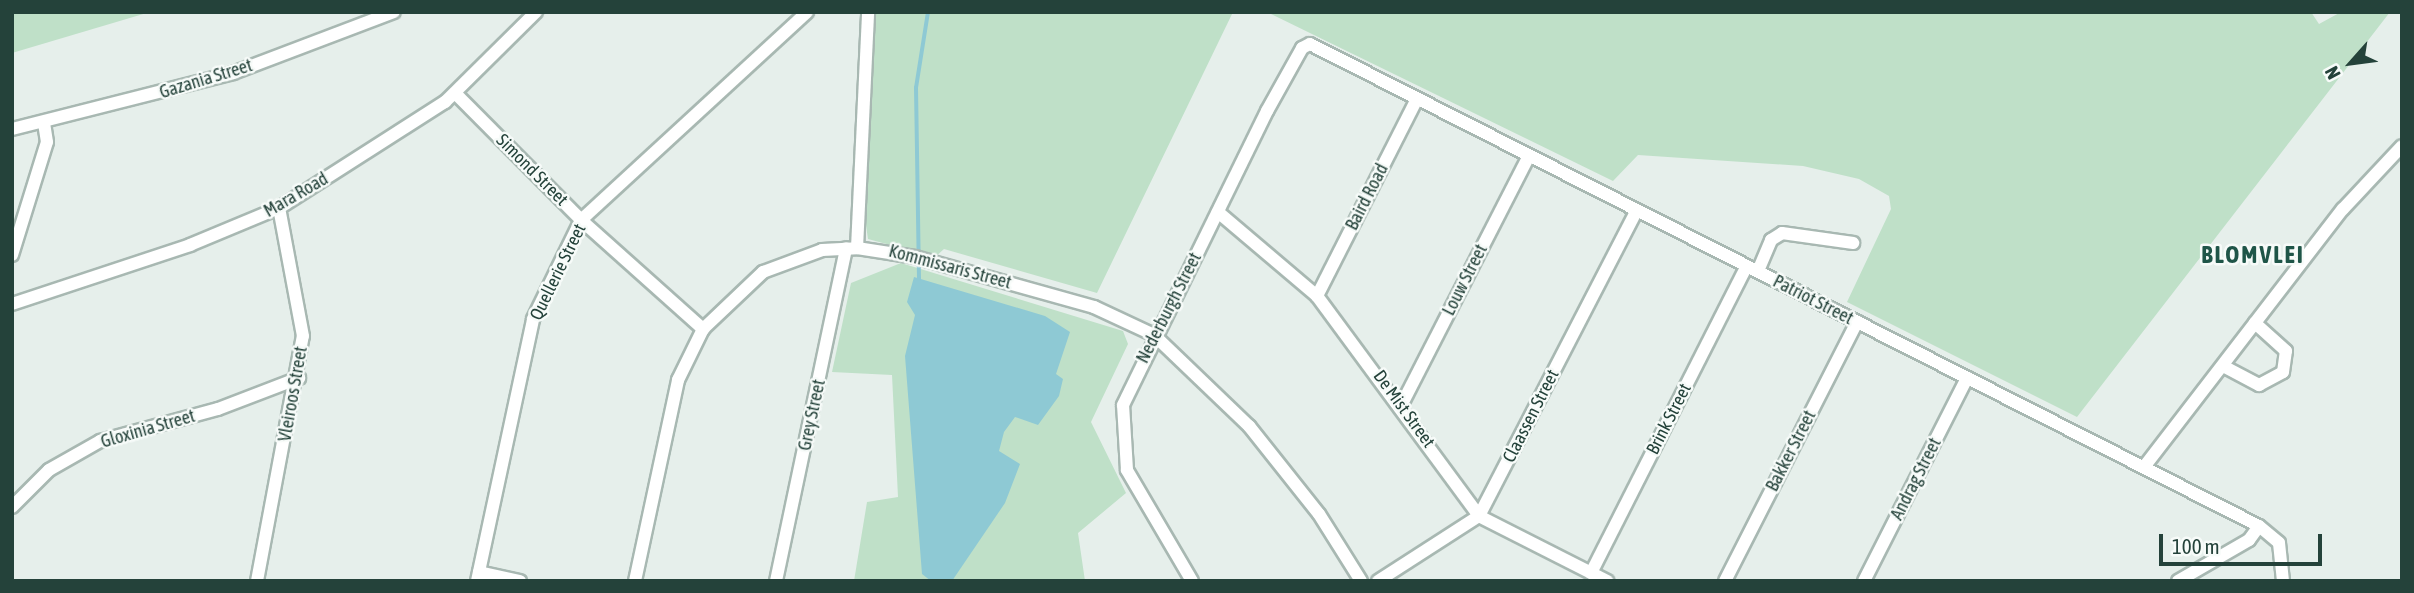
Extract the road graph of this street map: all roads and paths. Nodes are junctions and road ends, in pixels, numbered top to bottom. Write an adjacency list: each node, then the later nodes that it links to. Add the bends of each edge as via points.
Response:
1 (394, 12): 8 (street, Gazania Street, via 233,73)
2 (807, 12): 15 (street, Quellerie Street)
3 (868, 12): 17 (street, Grey Street)
4 (530, 14): 6 (street, Mara Road)
5 (1310, 44): 7 (street, Patriot Street); 14 (street, Nederburgh Street, via 1302,47)
6 (456, 94): 12 (street, Mara Road); 15 (street, Simond Street)
7 (1417, 99): 11 (street, Patriot Street); 20 (street, Baird Road)
8 (44, 122): 9 (street, Gazania Street); 18 (street, via 47,142)
9 (12, 129)
10 (2401, 151): 23 (street, via 2343,209)
11 (1529, 156): 13 (street, Patriot Street); 29 (street, Louw Street)
12 (279, 208): 21 (street, Mara Road, via 190,245); 27 (street, Vleiroos Street, via 302,320)
13 (1637, 210): 19 (street, Patriot Street); 32 (street, Claassen Street)
14 (1217, 212): 20 (street, De Mist Street); 25 (street, Nederburgh Street)
15 (581, 220): 24 (street, Simond Street); 35 (street, Quellerie Street, via 533,319)
16 (1853, 243): 19 (street, Brink Street, via 1782,233 1771,240)
17 (852, 248): 24 (street, Kommissaris Street, via 822,250 763,272); 25 (street, Kommissaris Street, via 904,254 1094,307); 39 (street, Grey Street)
18 (12, 255)
19 (1752, 268): 22 (street, Patriot Street); 34 (street, Brink Street)
20 (1317, 296): 29 (street, De Mist Street)
21 (13, 300)
22 (1857, 322): 28 (street, Patriot Street); 44 (street, Bakker Street)
23 (2255, 323): 26 (street); 26 (street, via 2286,351 2283,372 2259,385)
24 (703, 329): 38 (street, Kommissaris Street, via 673,399)
25 (1154, 335): 40 (street, Nederburgh Street, via 1123,405 1122,448 1142,502); 41 (street, Kommissaris Street, via 1249,426 1319,514)
26 (2223, 366): 30 (street)
27 (299, 378): 31 (street, Gloxinia Street, via 218,409 100,441 49,470); 36 (street, Vleiroos Street)
28 (1967, 378): 30 (street, Patriot Street); 45 (street, Andrag Street)
29 (1402, 404): 32 (street, De Mist Street)
30 (2144, 467): 33 (street, Patriot Street)
31 (12, 507)
32 (1479, 516): 34 (street, De Mist Street); 42 (street, Claassen Street)
33 (2259, 526): 46 (street, via 2249,540); 47 (street, Patriot Street, via 2279,543)
34 (1591, 573): 43 (street, De Mist Street)
35 (478, 576): 37 (street)
36 (257, 581)
37 (520, 581)
38 (635, 581)
39 (776, 581)
40 (1192, 581)
41 (1361, 581)
42 (1378, 581)
43 (1607, 581)
44 (1725, 581)
45 (1864, 581)
46 (2178, 581)
47 (2283, 581)

